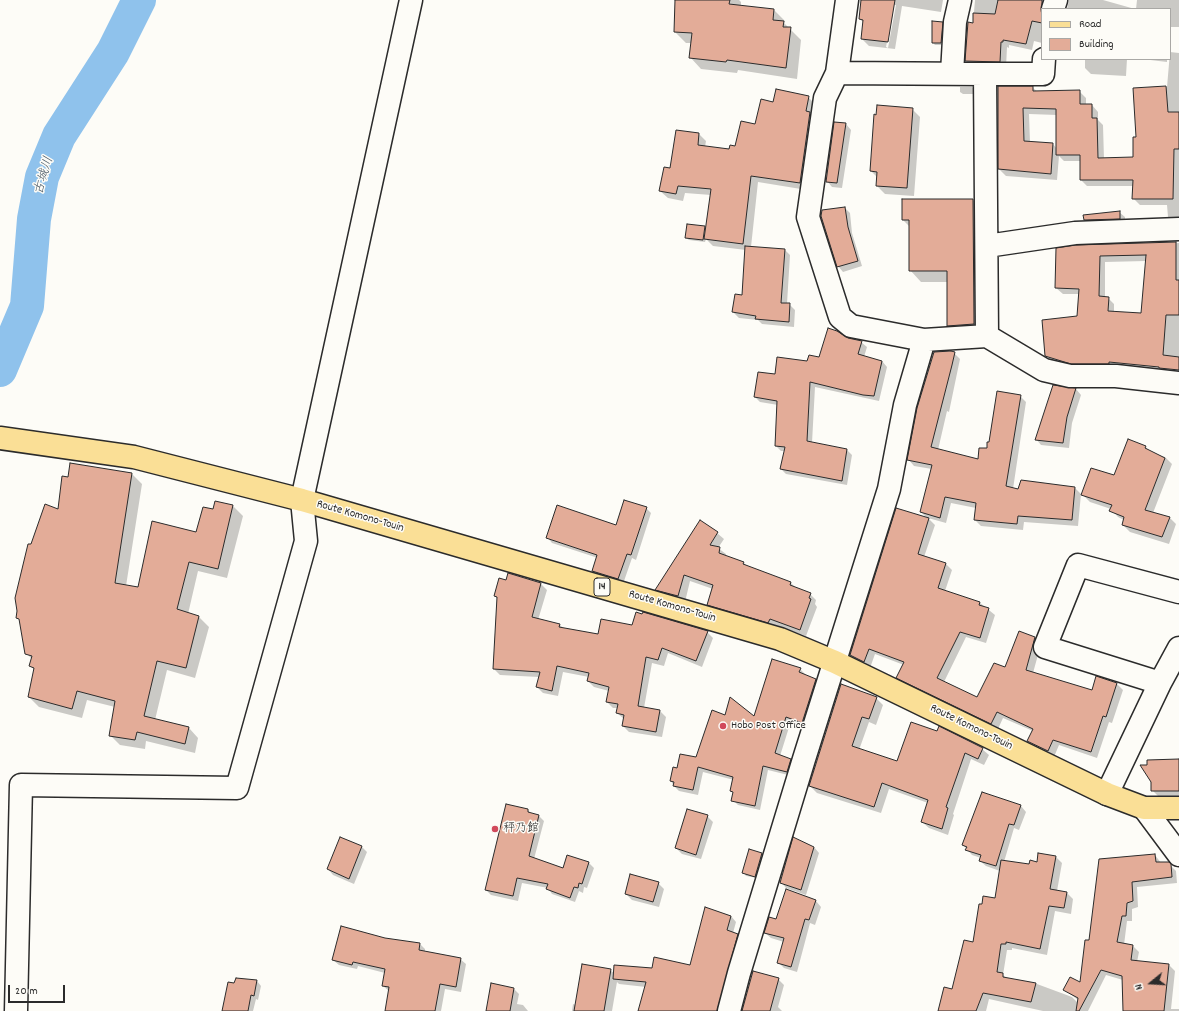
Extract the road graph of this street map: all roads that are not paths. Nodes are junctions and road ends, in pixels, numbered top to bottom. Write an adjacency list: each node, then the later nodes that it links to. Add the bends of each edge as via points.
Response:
1 (411, 0): 14 (street)
2 (847, 0): 6 (street)
3 (960, 0): 5 (street, via 955,22)
4 (1044, 60): 7 (street, via 1043,74)
5 (952, 72): 6 (street); 7 (street)
6 (837, 73): 11 (street, via 825,98 808,217 840,318 851,326)
7 (985, 74): 9 (street)
8 (1179, 229): 9 (street, via 1075,234)
9 (987, 246): 10 (street)
10 (987, 336): 11 (street); 12 (street, via 1044,370 1070,376 1116,376)
11 (924, 340): 17 (street, via 905,405 889,489)
12 (1179, 383)
13 (0, 438): 14 (main road, Route Komono-Touin / 14, via 134,457)
14 (302, 500): 17 (main road, Route Komono-Touin / 14, via 780,639); 23 (street, via 306,541 237,788 21,785)
15 (1179, 592): 18 (street, via 1078,565 1046,647)
16 (1179, 648): 18 (street)
17 (835, 662): 19 (main road, Route Komono-Touin / 14); 24 (street, via 794,790)
18 (1160, 683): 19 (street)
19 (1107, 794): 20 (main road, Route Komono-Touin / 14)
20 (1144, 808): 21 (main road, Route Komono-Touin / 14); 22 (street)
21 (1179, 808)
22 (1179, 855)
23 (16, 1011)
24 (729, 1011)

